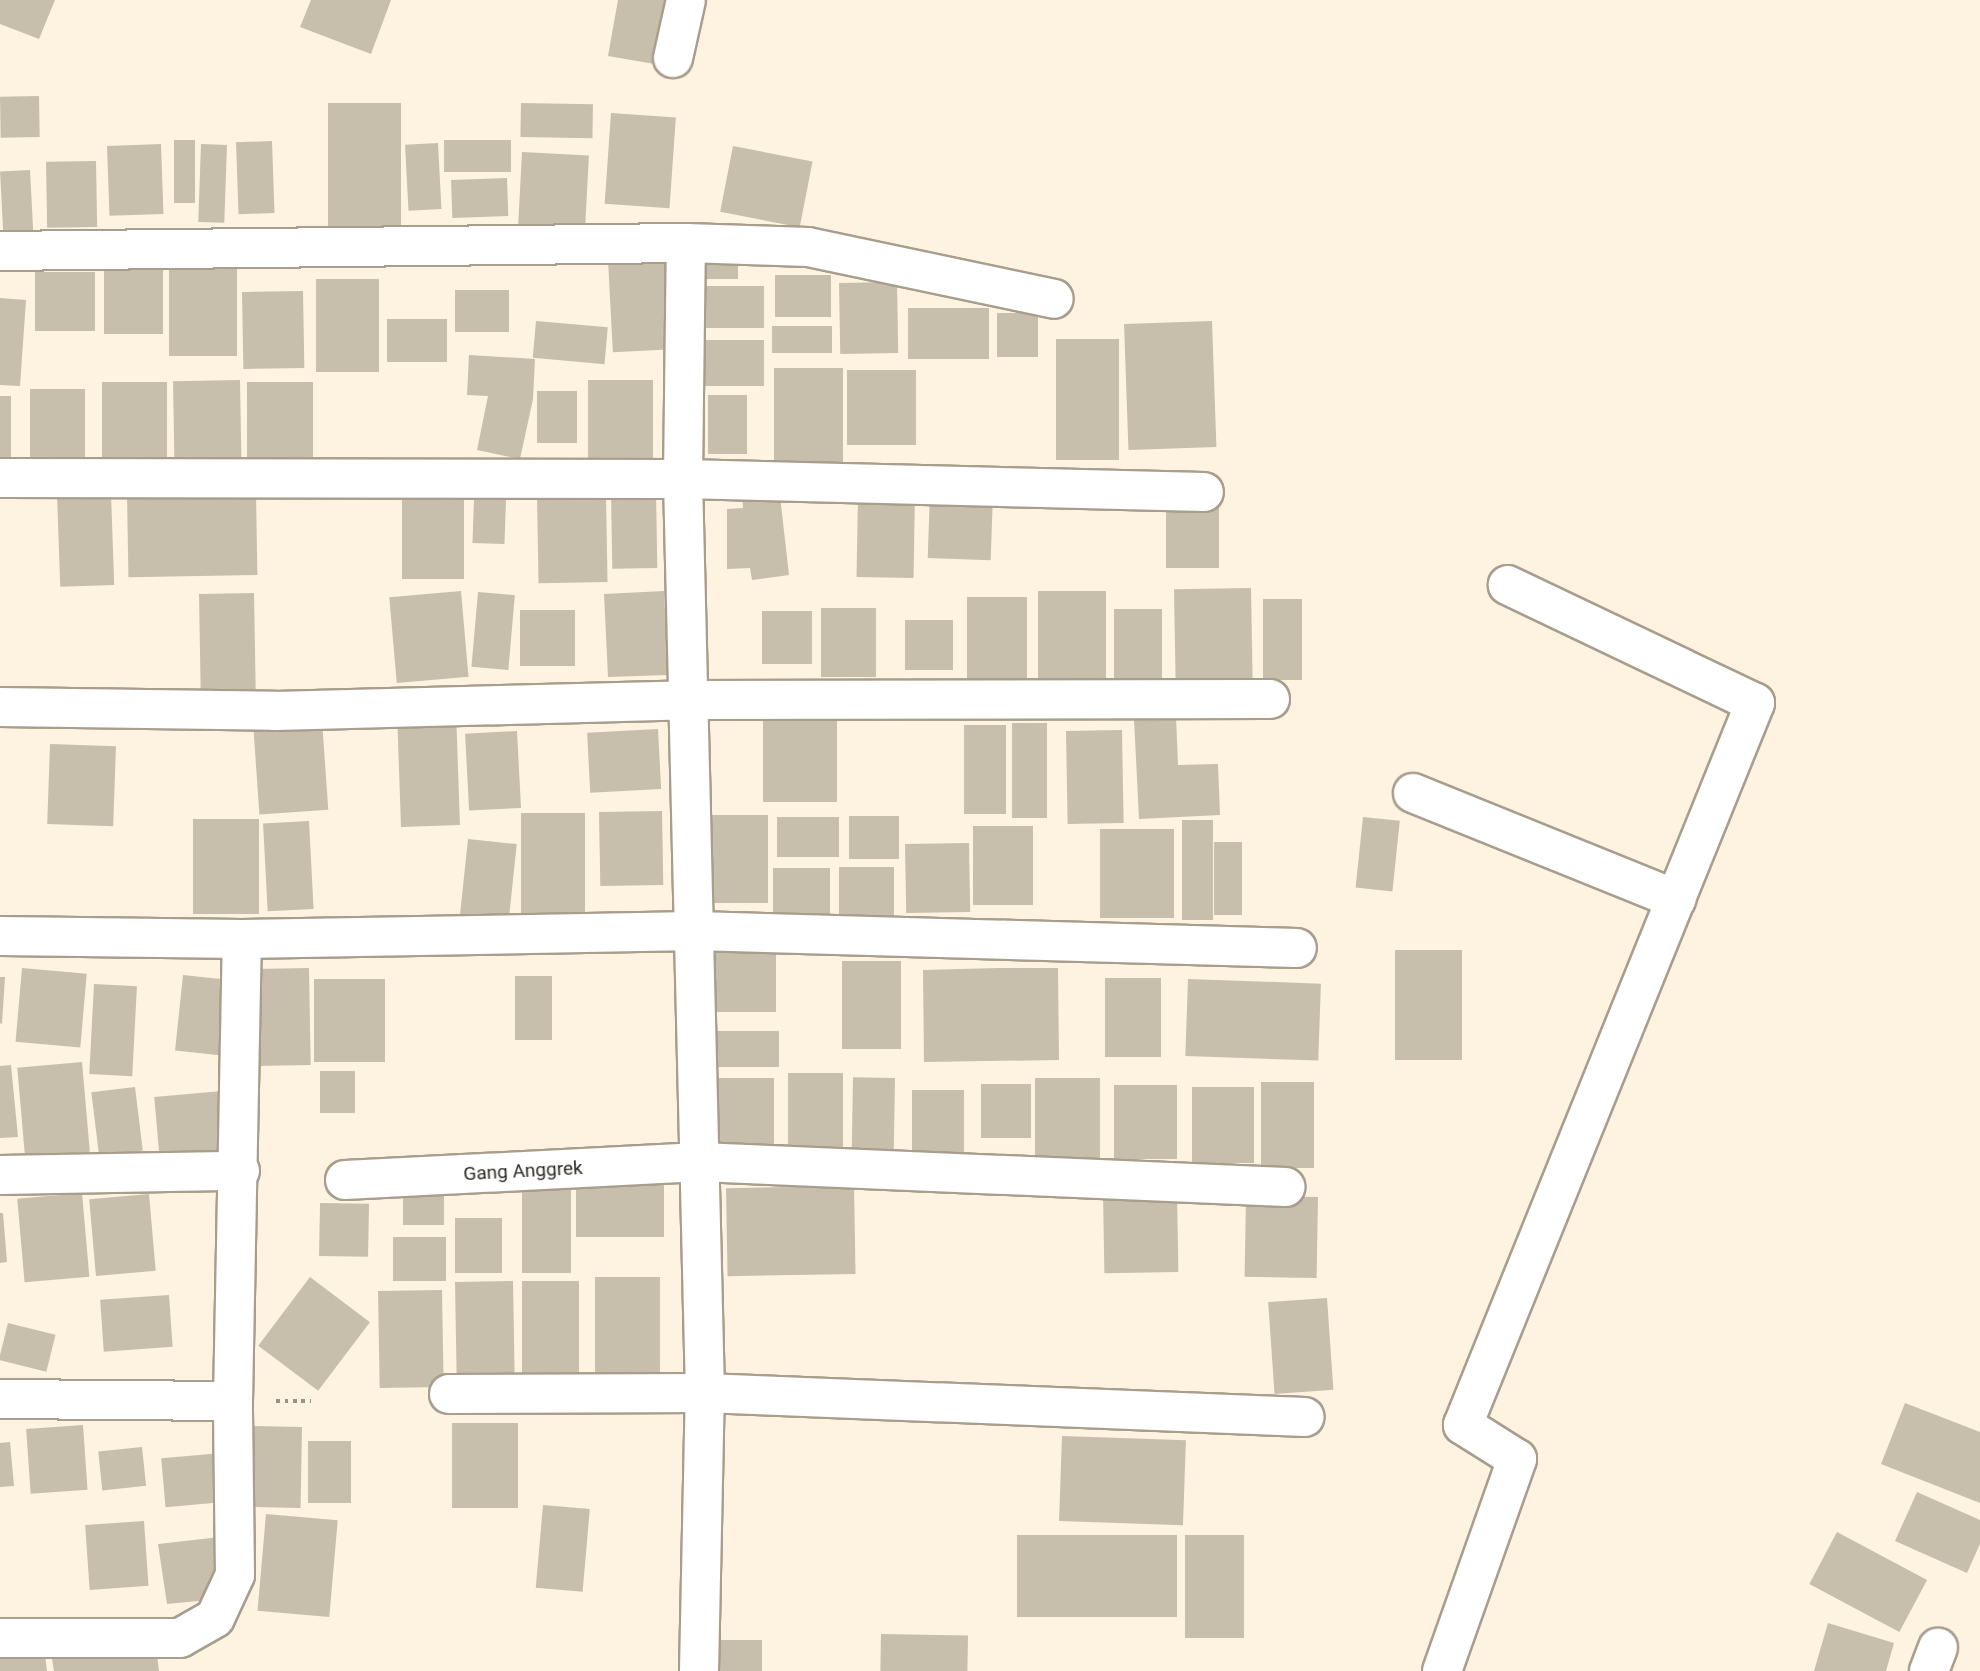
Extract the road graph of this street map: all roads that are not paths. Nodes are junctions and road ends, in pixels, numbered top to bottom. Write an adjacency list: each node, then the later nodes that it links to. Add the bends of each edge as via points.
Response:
1 (686, 0): 2 (street)
2 (673, 58)
3 (686, 243): 4 (street); 5 (street, via 808,247); 7 (street)
4 (0, 251)
5 (1054, 299)
6 (0, 478): 7 (street)
7 (683, 479): 8 (street); 11 (street)
8 (1204, 492)
9 (1508, 585): 14 (street, via 1755,703)
10 (1270, 699): 11 (street)
11 (688, 700): 12 (street, via 275,711); 15 (street)
12 (0, 707)
13 (1413, 793): 14 (street)
14 (1676, 899): 31 (street, via 1463,1425 1517,1459)
15 (695, 931): 17 (street); 18 (street); 19 (street)
16 (0, 936): 17 (street)
17 (242, 939): 20 (street)
18 (1297, 948)
19 (700, 1162): 22 (street, Gang Anggrek); 23 (street, Gang Anggrek); 24 (street)
20 (240, 1171): 21 (street); 27 (street)
21 (0, 1175)
22 (345, 1180)
23 (1284, 1187)
24 (705, 1393): 25 (street); 28 (street); 30 (street)
25 (449, 1394)
26 (0, 1399): 27 (street)
27 (233, 1401): 29 (street, via 235,1574 215,1618 180,1638)
28 (1305, 1417)
29 (0, 1637)
30 (699, 1671)
31 (1442, 1671)

